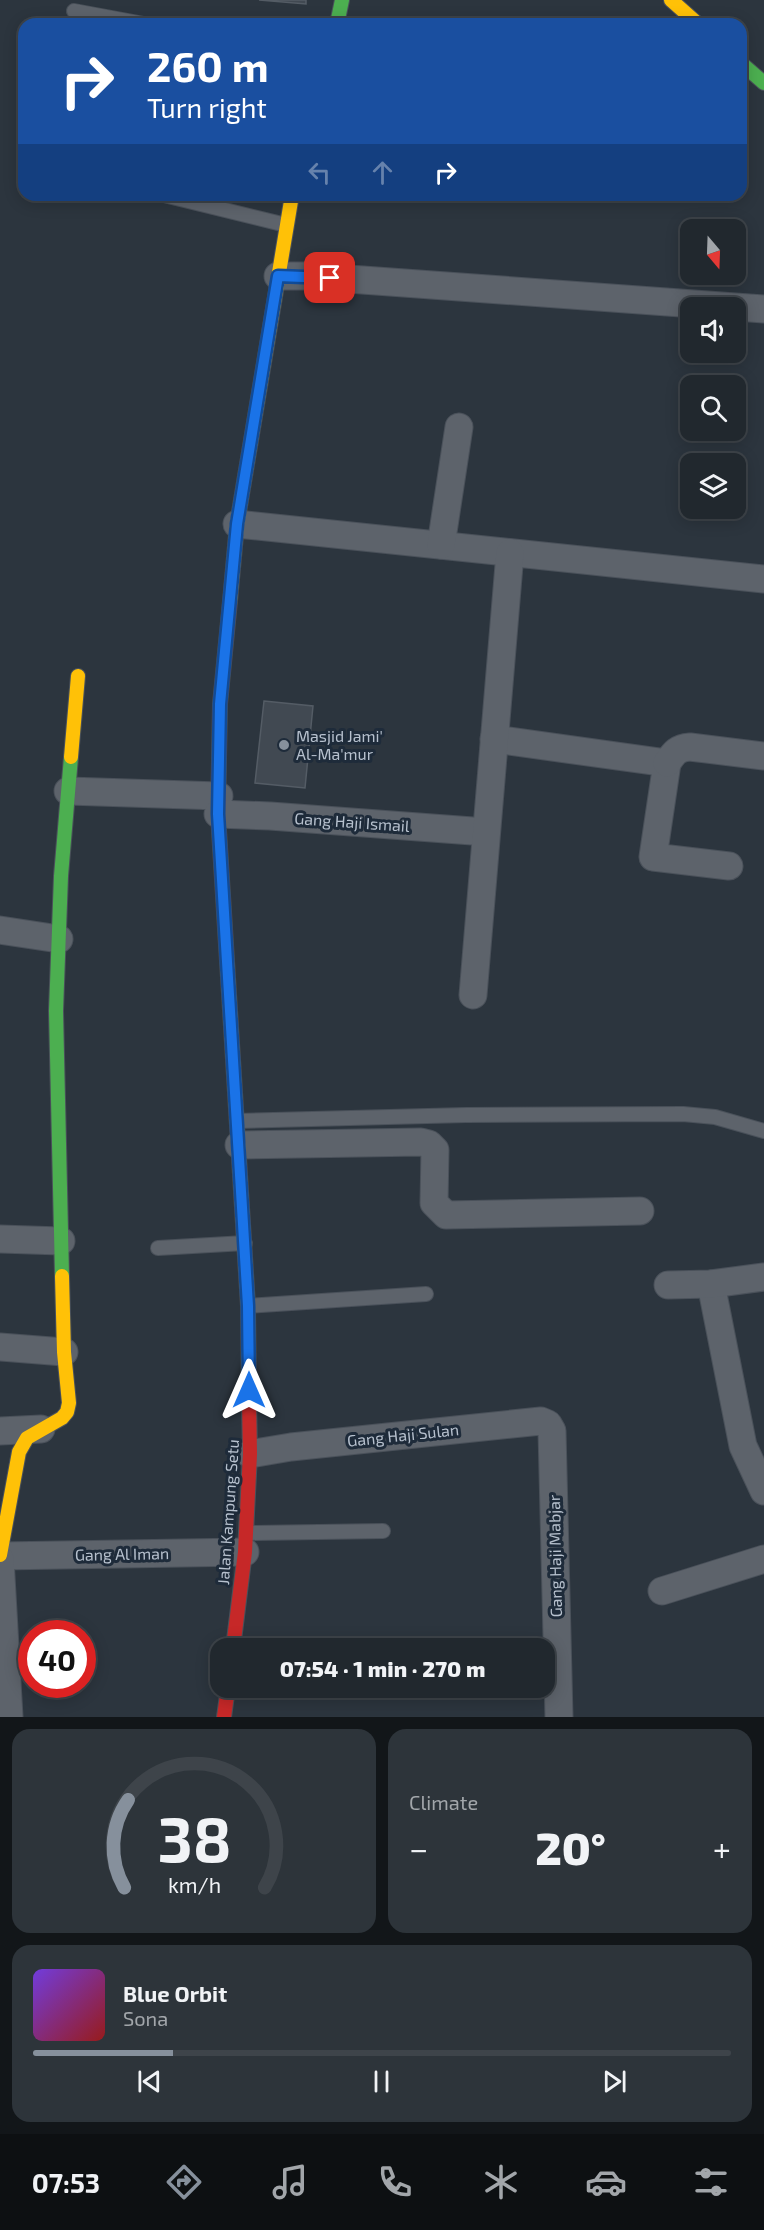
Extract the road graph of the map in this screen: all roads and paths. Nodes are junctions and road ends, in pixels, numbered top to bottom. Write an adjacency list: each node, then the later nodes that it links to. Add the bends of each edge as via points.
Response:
1 (342, 0): 5 (main road)
2 (671, 0): 6 (main road)
3 (74, 11): 4 (lane)
4 (112, 18)
5 (338, 18)
6 (691, 18)
7 (747, 68): 8 (main road)
8 (764, 83)
9 (188, 201): 11 (lane)
10 (291, 201): 11 (main road, Jalan Kampung Setu)
11 (286, 225): 12 (main road, Jalan Kampung Setu)
12 (278, 276): 13 (street); 15 (main road, Jalan Kampung Setu)
13 (764, 309)
14 (459, 427): 16 (street)
15 (237, 524): 16 (street); 24 (main road, Jalan Kampung Setu, via 220,704)
16 (441, 545): 17 (street)
17 (510, 553): 18 (street); 20 (street)
18 (764, 579)
19 (78, 676): 23 (main road)
20 (494, 739): 22 (street); 25 (street)
21 (764, 756): 22 (street, via 690,747 674,751)
22 (667, 763): 26 (street, via 653,857)
23 (68, 790): 24 (street, Gang Haji Ismail); 28 (main road)
24 (218, 805): 25 (street, Gang Haji Ismail, via 270,816); 31 (main road, Jalan Kampung Setu)
25 (486, 832): 29 (street)
26 (729, 866)
27 (0, 930): 28 (street)
28 (59, 939): 34 (main road, via 56,1011)
29 (473, 995)
30 (764, 1131): 31 (lane, via 715,1117 603,1113 422,1115)
31 (238, 1133): 32 (street, via 429,1144 435,1150 435,1203 446,1215); 35 (main road, Jalan Kampung Setu)
32 (640, 1211)
33 (0, 1239): 34 (street)
34 (62, 1241): 43 (main road)
35 (245, 1244): 36 (lane); 41 (main road, Jalan Kampung Setu)
36 (158, 1248)
37 (764, 1277): 38 (street)
38 (711, 1284): 39 (street); 47 (street)
39 (668, 1285)
40 (426, 1294): 41 (lane)
41 (248, 1306): 48 (main road, Jalan Kampung Setu)
42 (0, 1347): 43 (street)
43 (64, 1352): 44 (main road, via 67,1412)
44 (41, 1429): 45 (street); 52 (main road, via 27,1438 19,1452)
45 (0, 1431)
46 (552, 1431): 48 (street, Gang Haji Sulan, via 541,1421); 59 (street, Gang Haji Mabjar)
47 (753, 1446): 49 (street)
48 (250, 1454): 51 (main road, Jalan Kampung Setu)
49 (764, 1491)
50 (383, 1531): 51 (lane)
51 (245, 1543): 52 (street, Gang Al Iman); 55 (main road, Jalan Kampung Setu)
52 (0, 1557): 57 (street)
53 (764, 1559): 54 (street)
54 (662, 1591)
55 (234, 1638)
56 (227, 1698): 58 (main road)
57 (9, 1717)
58 (224, 1717)
59 (559, 1717)

